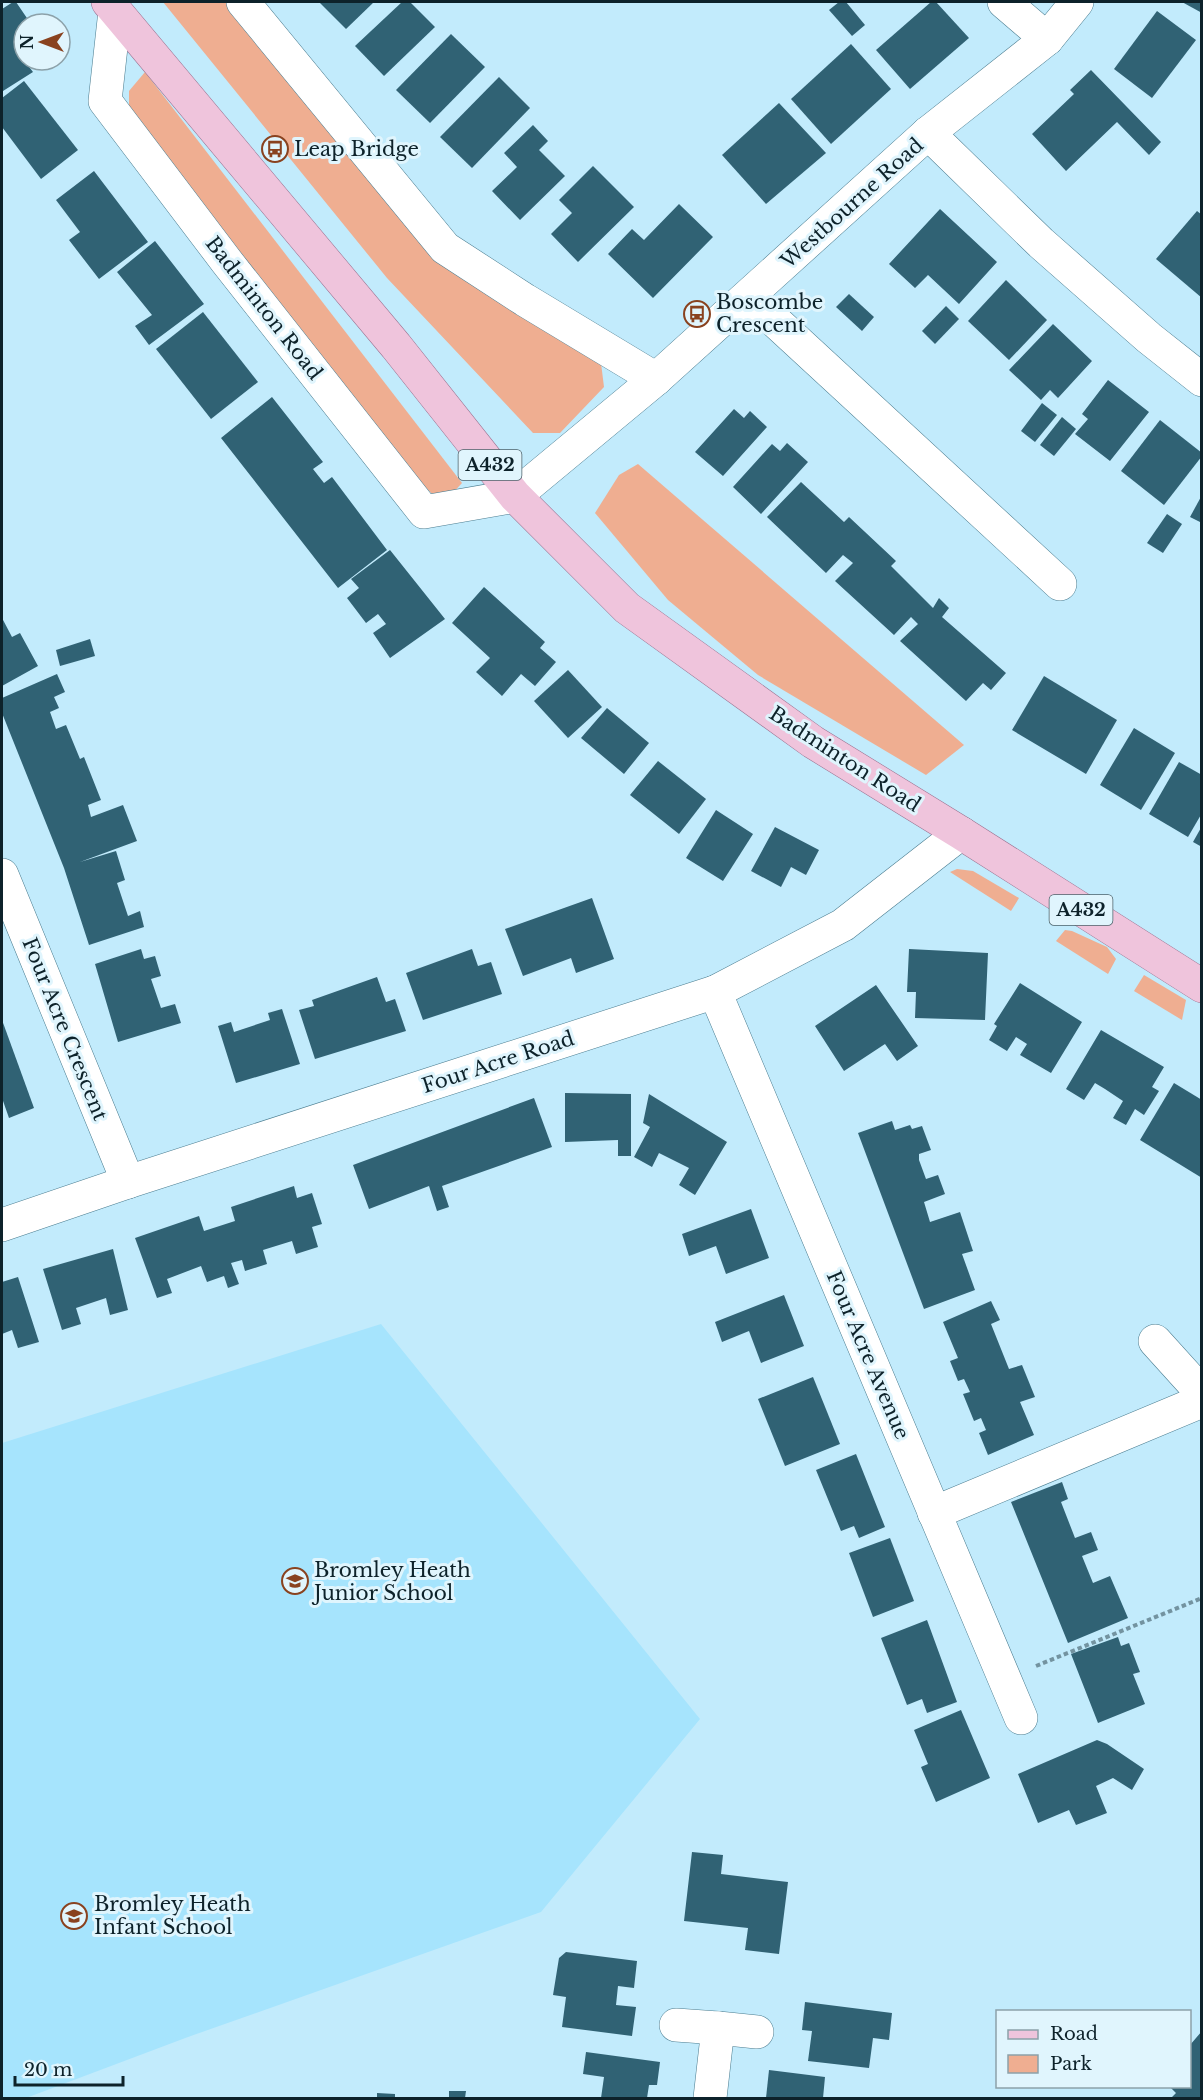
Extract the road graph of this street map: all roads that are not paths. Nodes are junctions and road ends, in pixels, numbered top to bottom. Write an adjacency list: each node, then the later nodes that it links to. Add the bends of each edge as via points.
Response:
1 (243, 2): 8 (street, via 444,248)
2 (1004, 2): 5 (street)
3 (1077, 2): 5 (street, Westbourne Road)
4 (111, 6): 10 (main road, Badminton Road / A432, via 396,346); 10 (street, Badminton Road, via 105,101 424,512)
5 (1047, 39): 6 (street, Westbourne Road)
6 (928, 133): 7 (street, Westbourne Road); 9 (street, via 1041,243)
7 (749, 297): 8 (street, Westbourne Road); 11 (street)
8 (656, 379): 10 (street, Westbourne Road)
9 (1202, 380)
10 (515, 496): 12 (main road, Badminton Road / A432, via 627,608 813,742)
11 (1060, 584)
12 (961, 833): 14 (main road, Badminton Road / A432); 15 (street, Four Acre Road, via 843,925)
13 (2, 876): 16 (street, Four Acre Crescent)
14 (1202, 986)
15 (715, 992): 16 (street, Four Acre Road); 21 (street, Four Acre Avenue)
16 (128, 1182): 17 (street, Four Acre Road)
17 (2, 1225)
18 (1155, 1341): 19 (street)
19 (1202, 1393)
20 (1202, 1401): 21 (street)
21 (934, 1513): 22 (street, Four Acre Avenue)
22 (1021, 1718)
23 (676, 2025): 24 (street)
24 (718, 2028): 25 (street); 26 (street)
25 (757, 2032)
26 (710, 2098)

